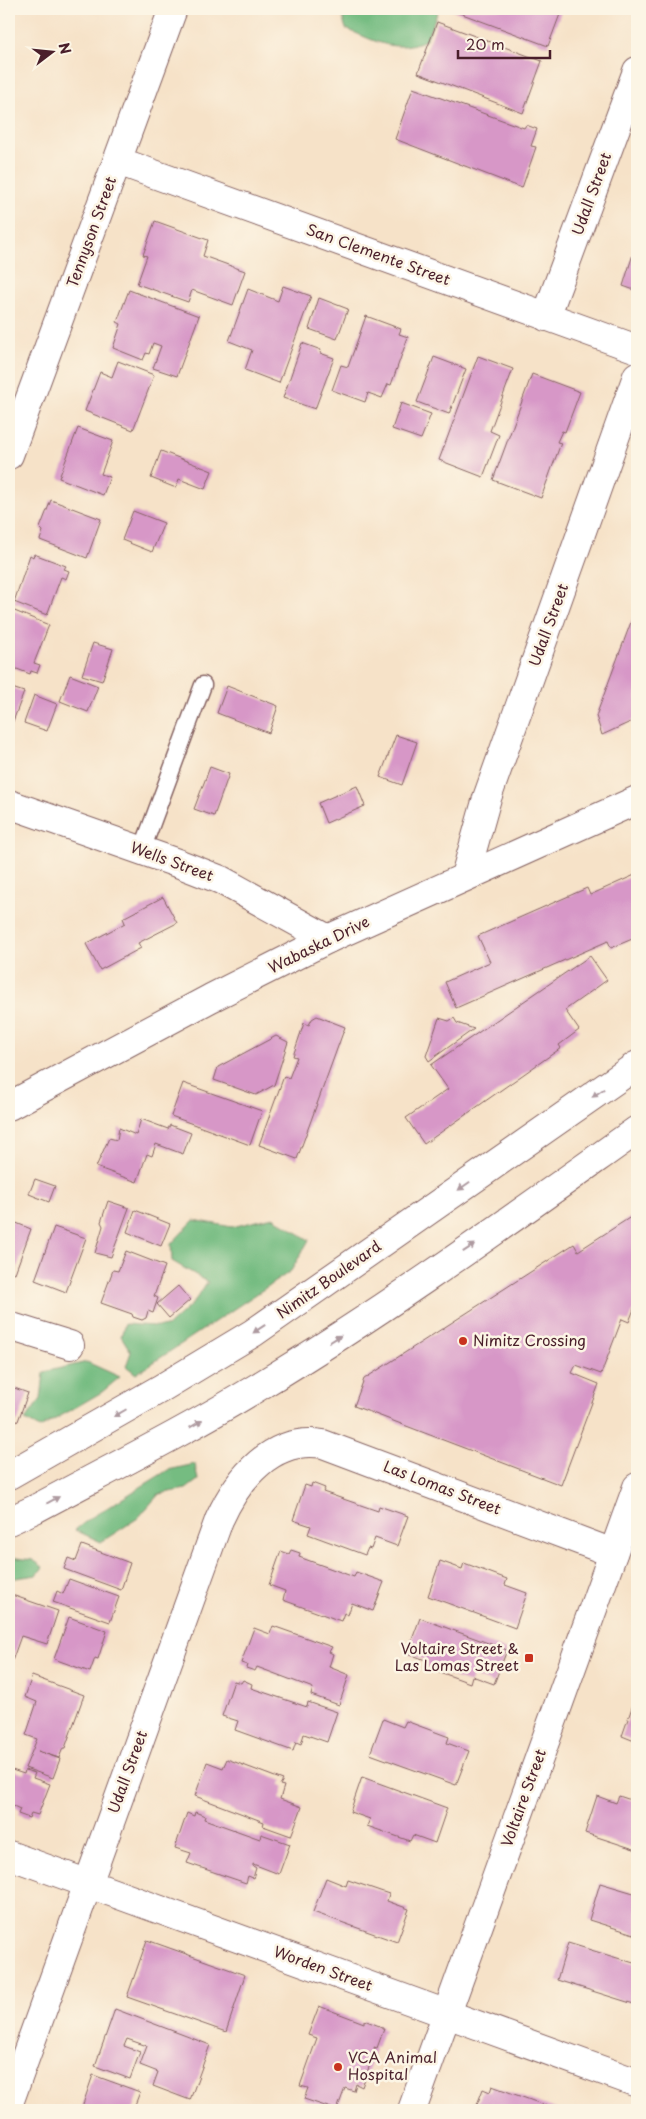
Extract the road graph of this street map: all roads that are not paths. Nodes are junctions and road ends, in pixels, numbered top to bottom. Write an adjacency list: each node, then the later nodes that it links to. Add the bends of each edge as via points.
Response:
1 (172, 9): 3 (street, Tennyson Street)
2 (637, 71): 4 (street, Udall Street)
3 (118, 161): 4 (street, San Clemente Street); 7 (street, Tennyson Street)
4 (546, 316): 5 (street, San Clemente Street)
5 (637, 349)
6 (637, 376): 12 (street, Udall Street, via 487,798)
7 (9, 455)
8 (203, 684): 11 (lane)
9 (637, 800): 12 (street, Wabaska Drive)
10 (9, 804): 11 (street, Wells Street)
11 (142, 850): 13 (street, Wells Street, via 221,880)
12 (465, 876): 13 (street, Wabaska Drive)
13 (328, 939): 15 (street, Wabaska Drive)
14 (637, 1065): 20 (street, Nimitz Boulevard, one-way to 20, via 253,1333)
15 (9, 1106)
16 (637, 1130): 22 (street, one-way to 16, via 192,1426 267,1382 346,1332)
17 (9, 1326): 18 (street)
18 (70, 1345)
19 (269, 1454): 23 (street, Las Lomas Street, via 298,1444 314,1443 335,1448); 25 (street, Udall Street, via 240,1482 219,1520)
20 (9, 1475)
21 (637, 1487): 23 (street, Voltaire Street)
22 (9, 1521)
23 (613, 1553): 26 (street, Voltaire Street)
24 (9, 1855): 25 (street, Worden Street)
25 (88, 1885): 26 (street, Worden Street); 28 (street, Udall Street)
26 (447, 2014): 27 (street, Worden Street); 29 (street, Voltaire Street)
27 (637, 2083)
28 (9, 2103)
29 (412, 2110)

